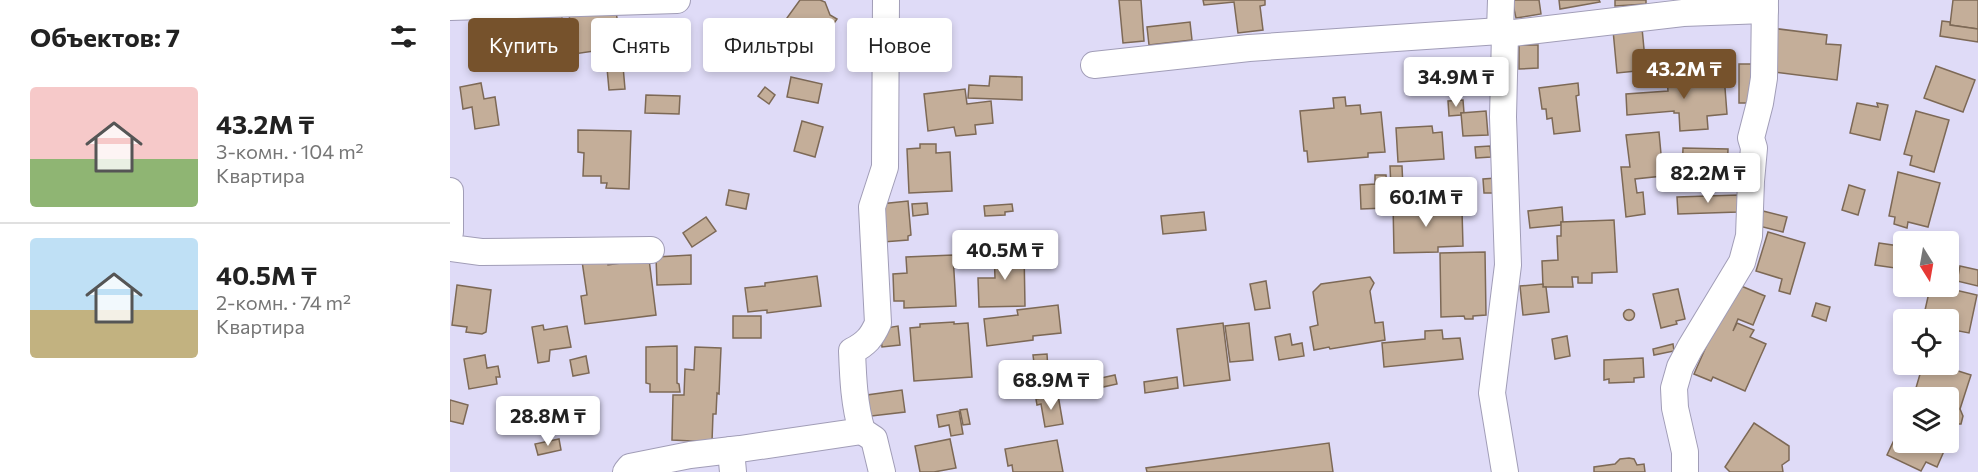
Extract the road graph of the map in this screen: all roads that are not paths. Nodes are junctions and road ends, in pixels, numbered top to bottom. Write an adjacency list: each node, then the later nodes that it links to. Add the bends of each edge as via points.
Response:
1 (677, 0): 5 (street)
2 (886, 0): 12 (street, via 885,167 872,207 878,323 872,337 852,351)
3 (1501, 0): 6 (street)
4 (1765, 5): 6 (street); 17 (street, via 1764,78 1751,138 1754,147 1749,236 1742,262 1690,348 1674,388)
5 (450, 7)
6 (1502, 32): 7 (street, via 1249,48); 16 (street, via 1508,265 1492,393)
7 (1094, 65)
8 (450, 191): 9 (street)
9 (450, 232)
10 (450, 249): 11 (street)
11 (651, 250)
12 (862, 431): 13 (street); 15 (street, via 874,439)
13 (732, 461): 14 (street, via 649,462)
14 (626, 472)
15 (882, 472)
16 (1505, 472)
17 (1685, 472)

